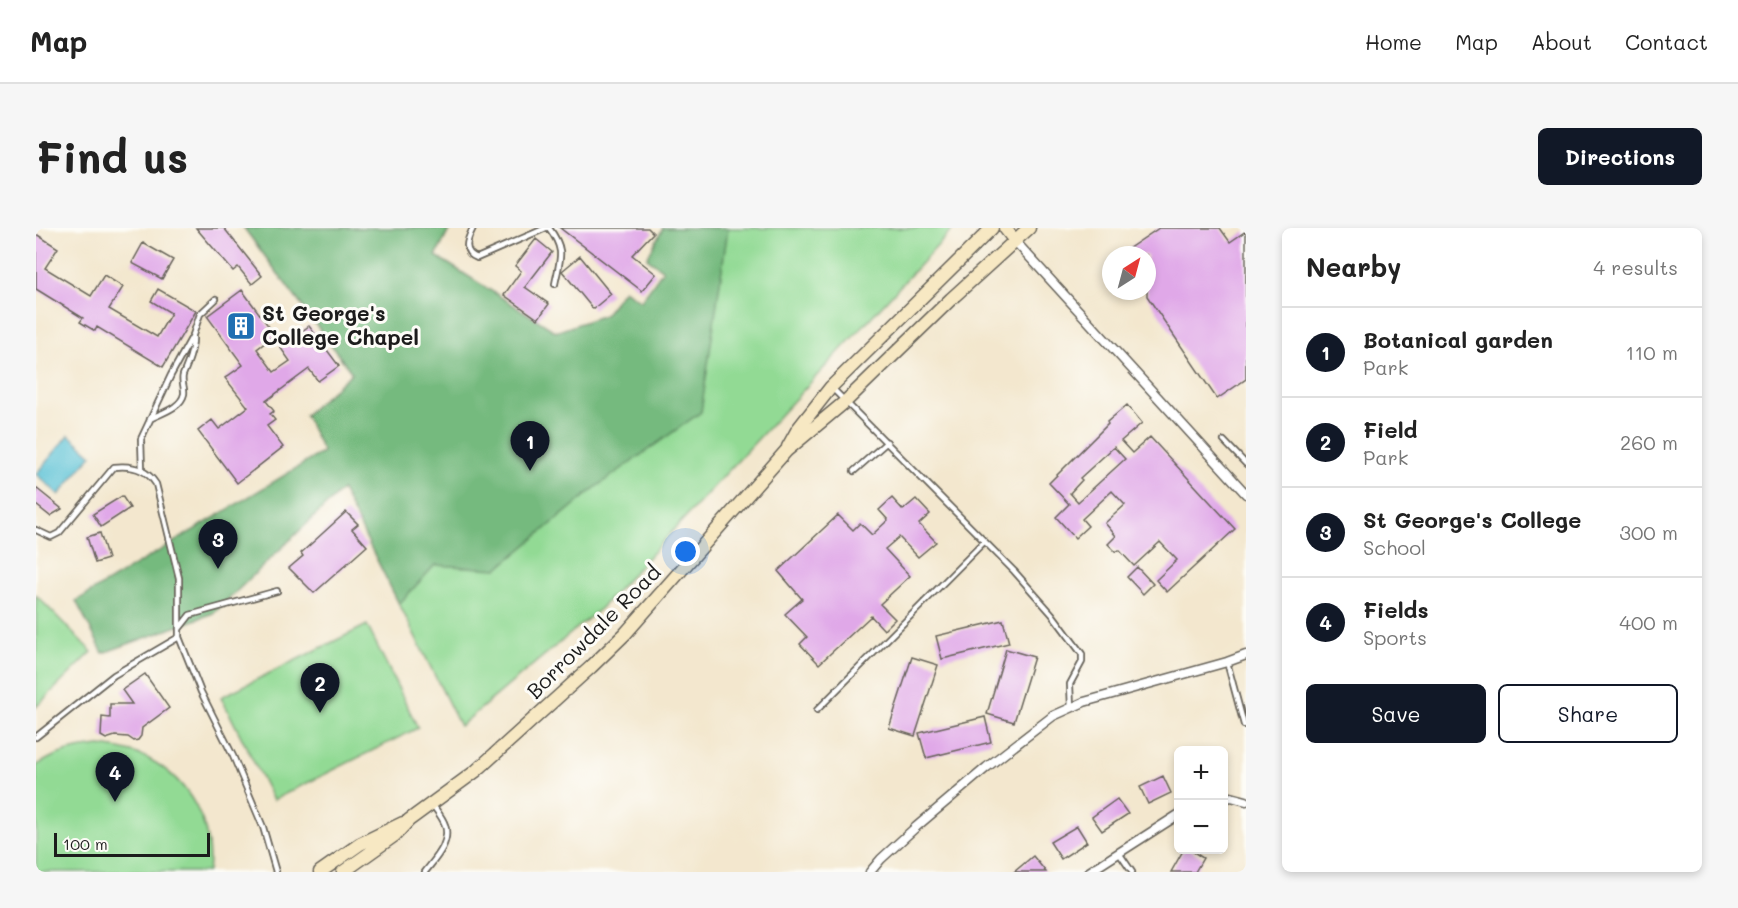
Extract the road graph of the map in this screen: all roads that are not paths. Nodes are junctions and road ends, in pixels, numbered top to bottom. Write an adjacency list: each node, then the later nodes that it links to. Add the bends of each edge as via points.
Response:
1 (473, 228): 2 (lane, via 467,249 477,258)
2 (547, 228): 7 (lane, via 561,249)
3 (992, 228): 12 (main road, Borrowdale Road)
4 (1005, 228): 6 (main road)
5 (1029, 228): 6 (main road, Borrowdale Road)
6 (1016, 241): 13 (main road, Borrowdale Road); 21 (street)
7 (555, 284)
8 (216, 299): 9 (lane, via 200,314)
9 (193, 335): 10 (lane); 11 (lane)
10 (171, 375): 11 (lane); 14 (lane)
11 (182, 381): 14 (lane, via 185,392 179,402)
12 (831, 387): 13 (lane); 17 (main road, Borrowdale Road)
13 (846, 401): 16 (lane); 17 (main road, Borrowdale Road)
14 (150, 419): 19 (lane, via 141,439)
15 (1224, 441): 18 (lane)
16 (887, 442): 20 (lane); 23 (lane)
17 (786, 451): 34 (main road, Borrowdale Road, via 625,634 476,771)
18 (1246, 464)
19 (142, 470): 22 (lane, via 128,465 114,467 59,533 51,537); 25 (lane, via 156,484 178,570)
20 (854, 471)
21 (1246, 494)
22 (36, 530)
23 (984, 542): 28 (lane, via 1040,600 1082,654 1070,684); 29 (lane)
24 (277, 591): 25 (lane, via 190,615 179,627)
25 (178, 637): 31 (lane, via 114,675); 38 (lane, via 263,827)
26 (1246, 655): 27 (street)
27 (1227, 662): 28 (street); 30 (lane)
28 (1071, 708): 42 (street, via 1053,716 987,767 899,841)
29 (817, 710)
30 (1244, 725)
31 (36, 737)
32 (1228, 798): 33 (street)
33 (1246, 801)
34 (432, 804): 36 (main road, Borrowdale Road); 41 (lane, via 446,824 446,840)
35 (1174, 818): 37 (street)
36 (410, 820): 39 (main road, Borrowdale Road, via 360,844); 40 (main road, Borrowdale Road)
37 (1119, 853): 43 (street); 44 (lane)
38 (276, 872)
39 (320, 872)
40 (344, 872)
41 (425, 872)
42 (870, 872)
43 (1089, 872)
44 (1132, 872)

